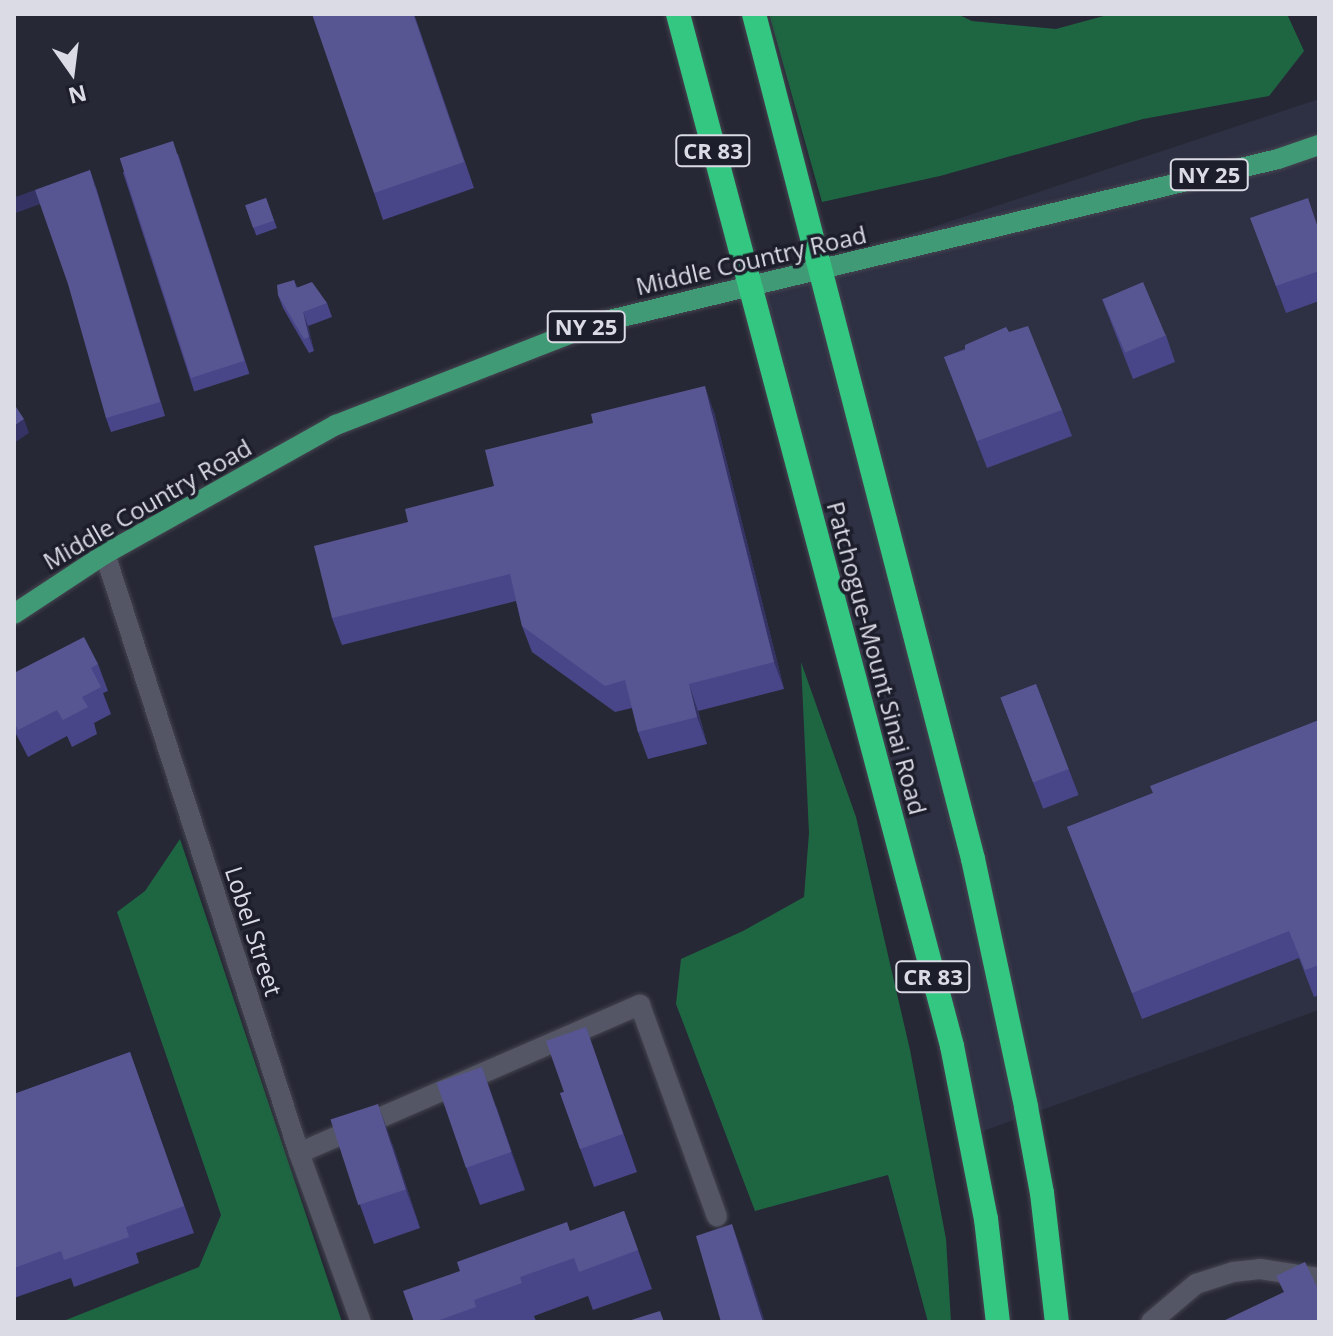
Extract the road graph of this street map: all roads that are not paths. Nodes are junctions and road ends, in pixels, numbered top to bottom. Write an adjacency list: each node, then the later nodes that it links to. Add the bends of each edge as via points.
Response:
1 (678, 14): 5 (highway, Patchogue-Mount Sinai Road / CR 83)
2 (754, 14): 4 (highway, Patchogue-Mount Sinai Road / CR 83)
3 (1319, 145): 4 (main road, Middle Country Road / NY 25)
4 (821, 270): 5 (main road, Middle Country Road / NY 25); 13 (highway, Patchogue-Mount Sinai Road / CR 83, via 973,859 1042,1193)
5 (749, 288): 6 (main road, Middle Country Road / NY 25, via 597,323 336,425); 12 (highway, Patchogue-Mount Sinai Road / CR 83, via 952,1046 984,1205)
6 (105, 554): 7 (main road, Middle Country Road / NY 25); 8 (street, Lobel Street)
7 (14, 614)
8 (299, 1153): 9 (street, via 640,1005); 11 (street, Lobel Street)
9 (717, 1216)
10 (1319, 1278): 14 (street, via 1260,1269 1233,1272 1196,1284)
11 (361, 1322)
12 (998, 1322)
13 (1057, 1322)
14 (1151, 1322)

